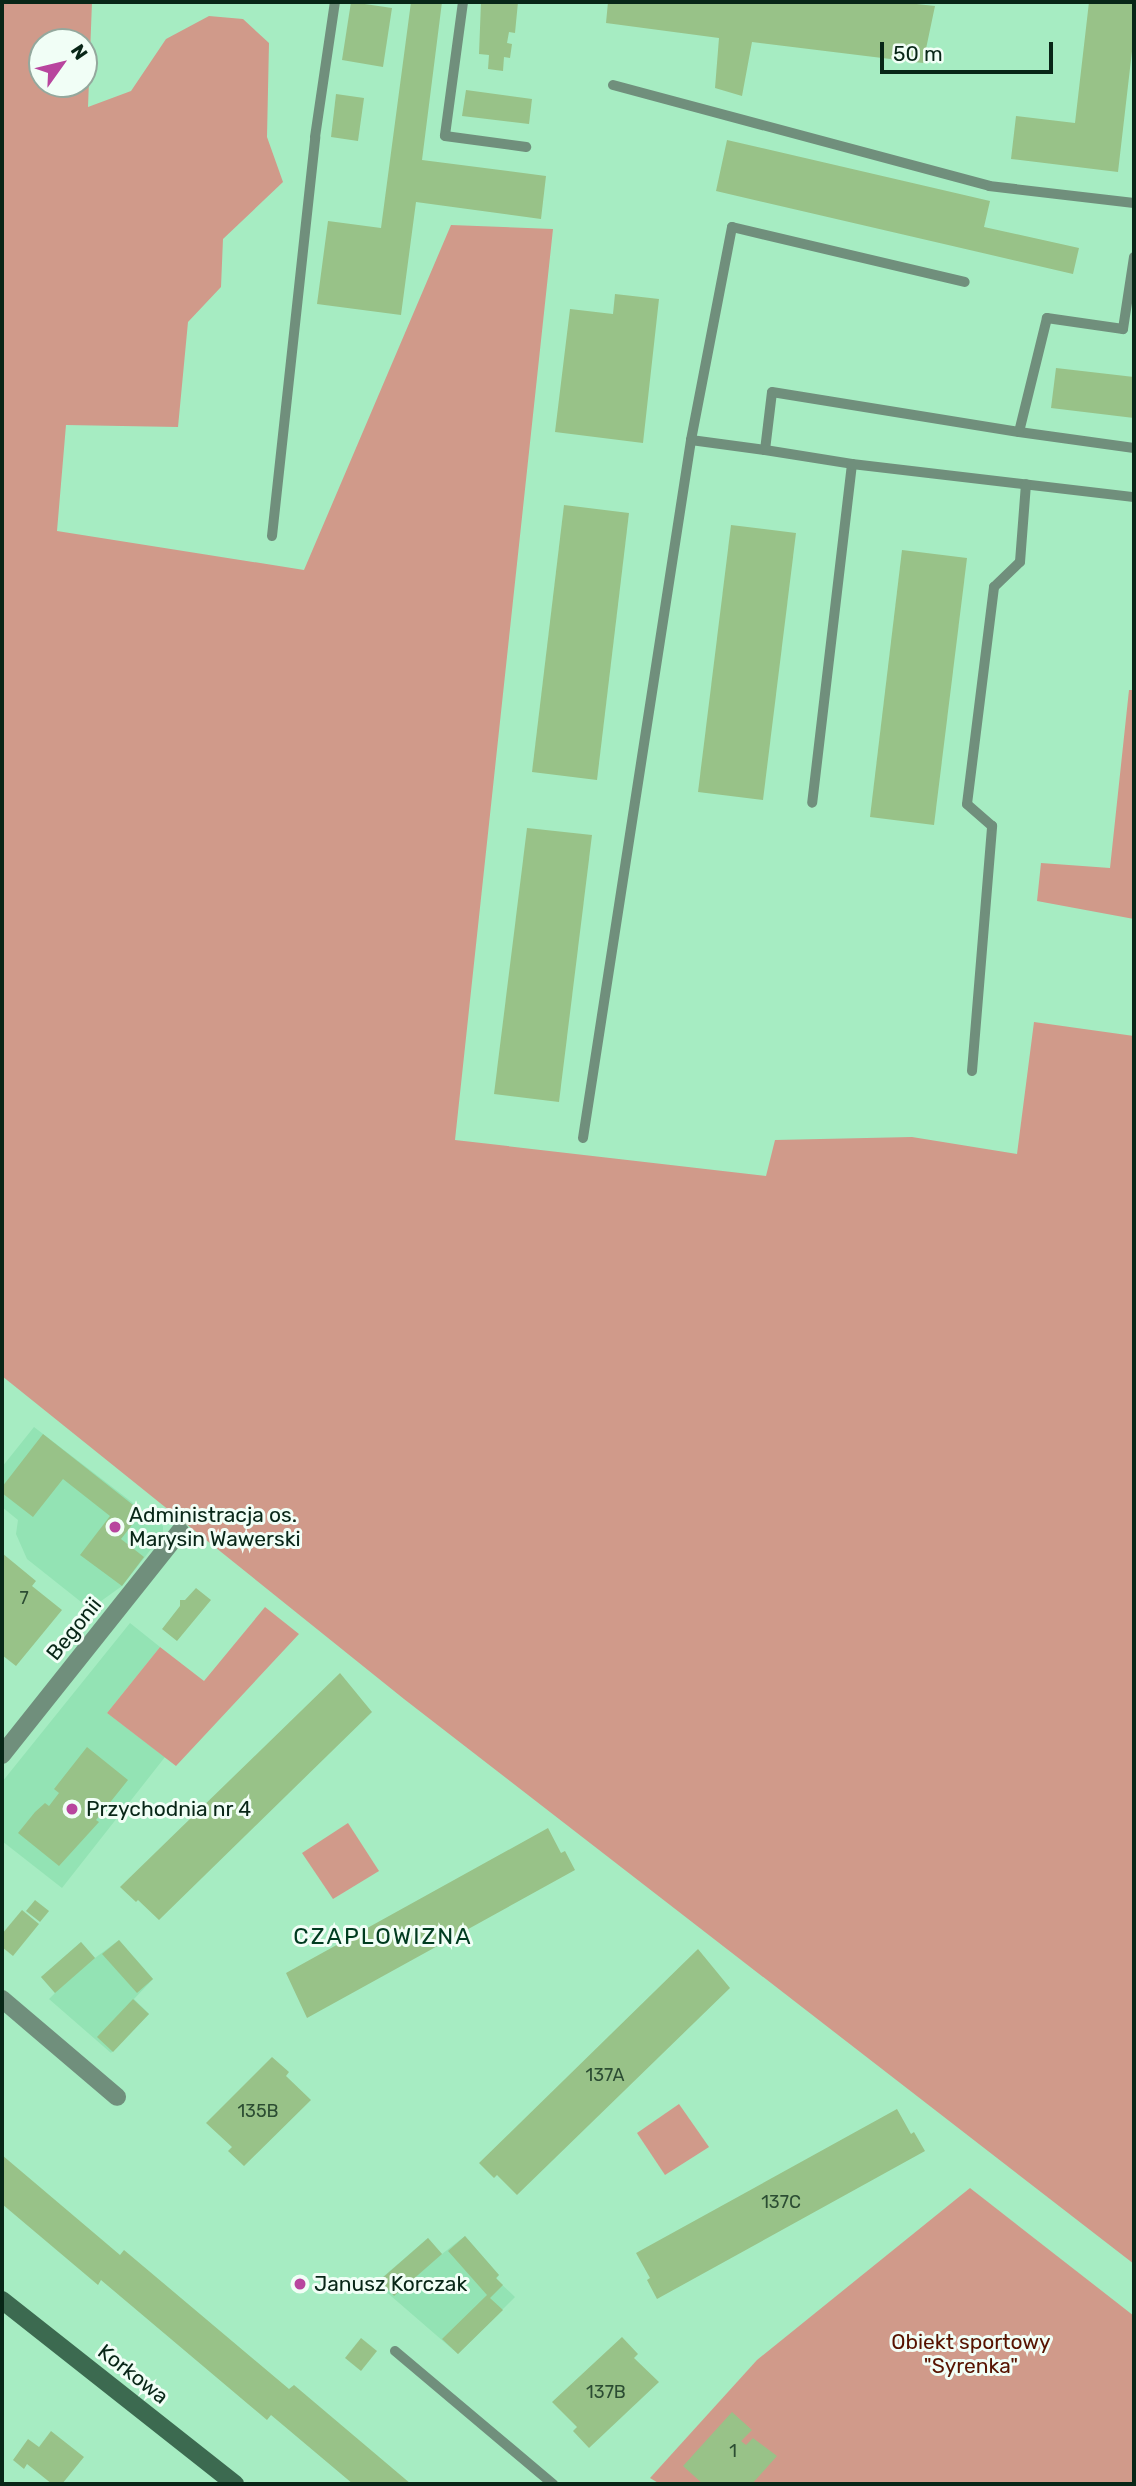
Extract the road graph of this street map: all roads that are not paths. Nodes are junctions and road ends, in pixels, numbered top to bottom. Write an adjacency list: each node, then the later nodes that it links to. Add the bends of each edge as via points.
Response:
1 (335, 2): 15 (lane, via 315,137)
2 (463, 2): 4 (lane, via 445,136)
3 (613, 85): 5 (lane, via 989,186)
4 (526, 147)
5 (1134, 204)
6 (1134, 257): 8 (lane, via 1123,329 1047,318)
7 (965, 282): 9 (lane, via 732,227)
8 (1019, 432): 10 (lane); 11 (lane, via 772,392)
9 (691, 440): 11 (lane); 18 (lane)
10 (1134, 448)
11 (765, 450): 12 (lane)
12 (852, 464): 13 (lane); 16 (lane)
13 (1026, 484): 14 (lane); 17 (lane, via 1020,562 994,587 967,804 992,826)
14 (1134, 497)
15 (272, 536)
16 (812, 803)
17 (972, 1071)
18 (583, 1138)
19 (180, 1531): 20 (street, Begonii)
20 (2, 1755)
21 (2, 1998): 22 (street)
22 (117, 2097)
23 (2, 2300): 25 (street, Korkowa)
24 (395, 2351): 26 (lane)
25 (235, 2484)
26 (552, 2484)

